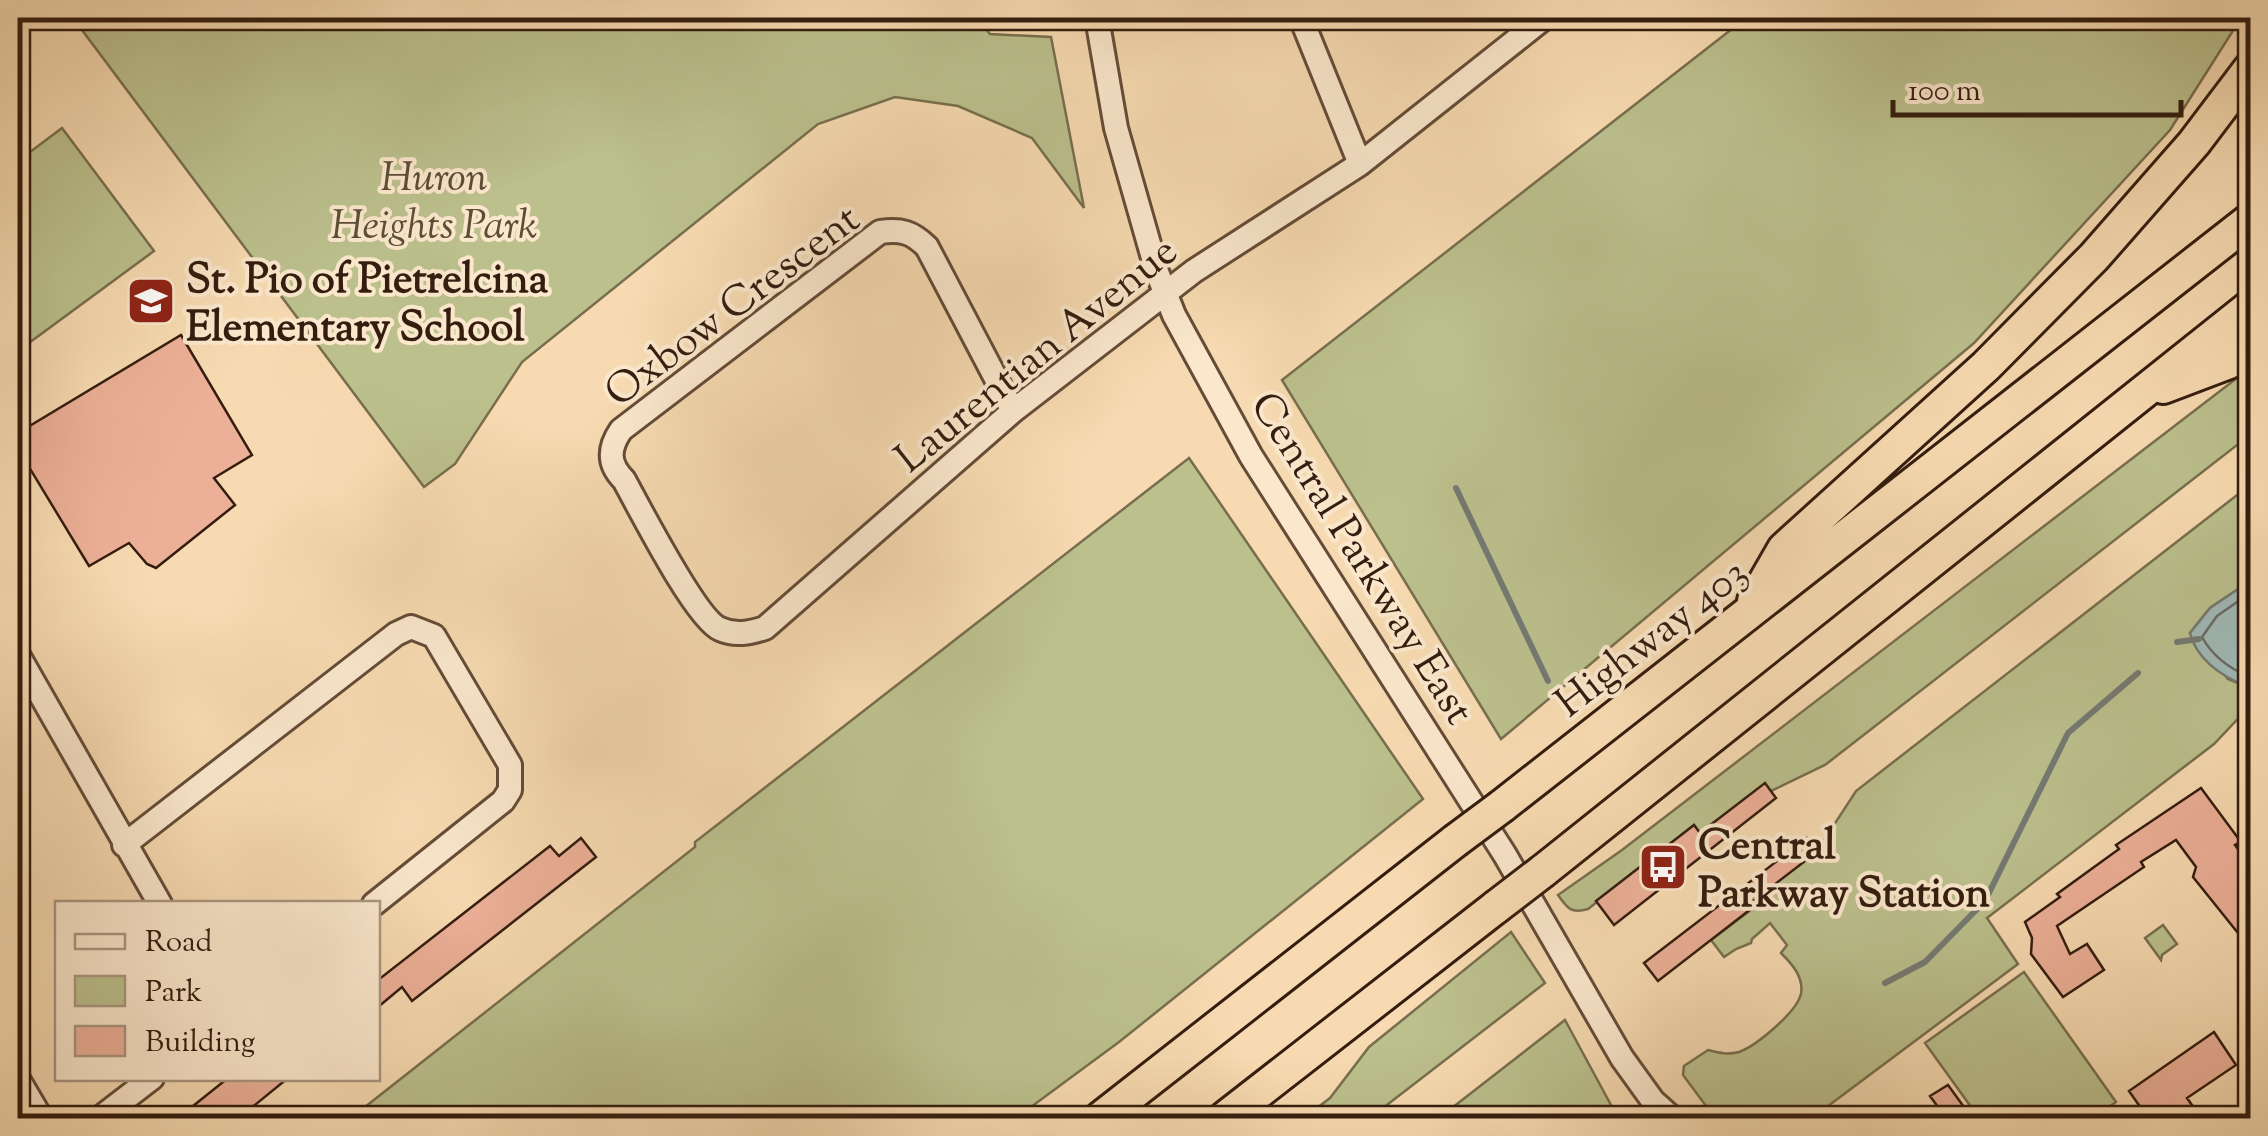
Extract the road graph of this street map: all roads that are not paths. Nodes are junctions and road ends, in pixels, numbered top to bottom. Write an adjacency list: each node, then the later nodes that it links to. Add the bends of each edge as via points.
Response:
1 (1097, 18): 7 (street, Central Parkway East, via 1116,128)
2 (1301, 18): 5 (street)
3 (1544, 18): 5 (street, Laurentian Avenue)
4 (2250, 69): 13 (highway, via 2194,143 2062,291 1784,549)
5 (1360, 164): 7 (street, Laurentian Avenue)
6 (2250, 220): 13 (highway, Highway 403)
7 (1166, 294): 11 (street, Laurentian Avenue); 20 (street, Central Parkway East, via 1251,456 1506,856)
8 (2250, 306): 10 (highway)
9 (2250, 348): 10 (highway)
10 (2131, 400): 24 (highway, bridge)
11 (1014, 411): 12 (street, Laurentian Avenue, via 765,628 748,633 706,621); 12 (street, Oxbow Crescent, via 927,246 898,229 880,232 620,430 610,456)
12 (624, 480)
13 (1745, 616): 23 (highway, Highway 403, bridge)
14 (18, 655): 15 (street)
15 (124, 845): 16 (street); 17 (street, via 411,628 434,636 512,778 503,801)
16 (158, 901)
17 (378, 901)
18 (18, 1079): 21 (street)
19 (148, 1081): 22 (street)
20 (1655, 1110): 25 (street, Central Parkway East)
21 (40, 1118)
22 (100, 1118)
23 (1101, 1118)
24 (1225, 1118)
25 (1672, 1118)

